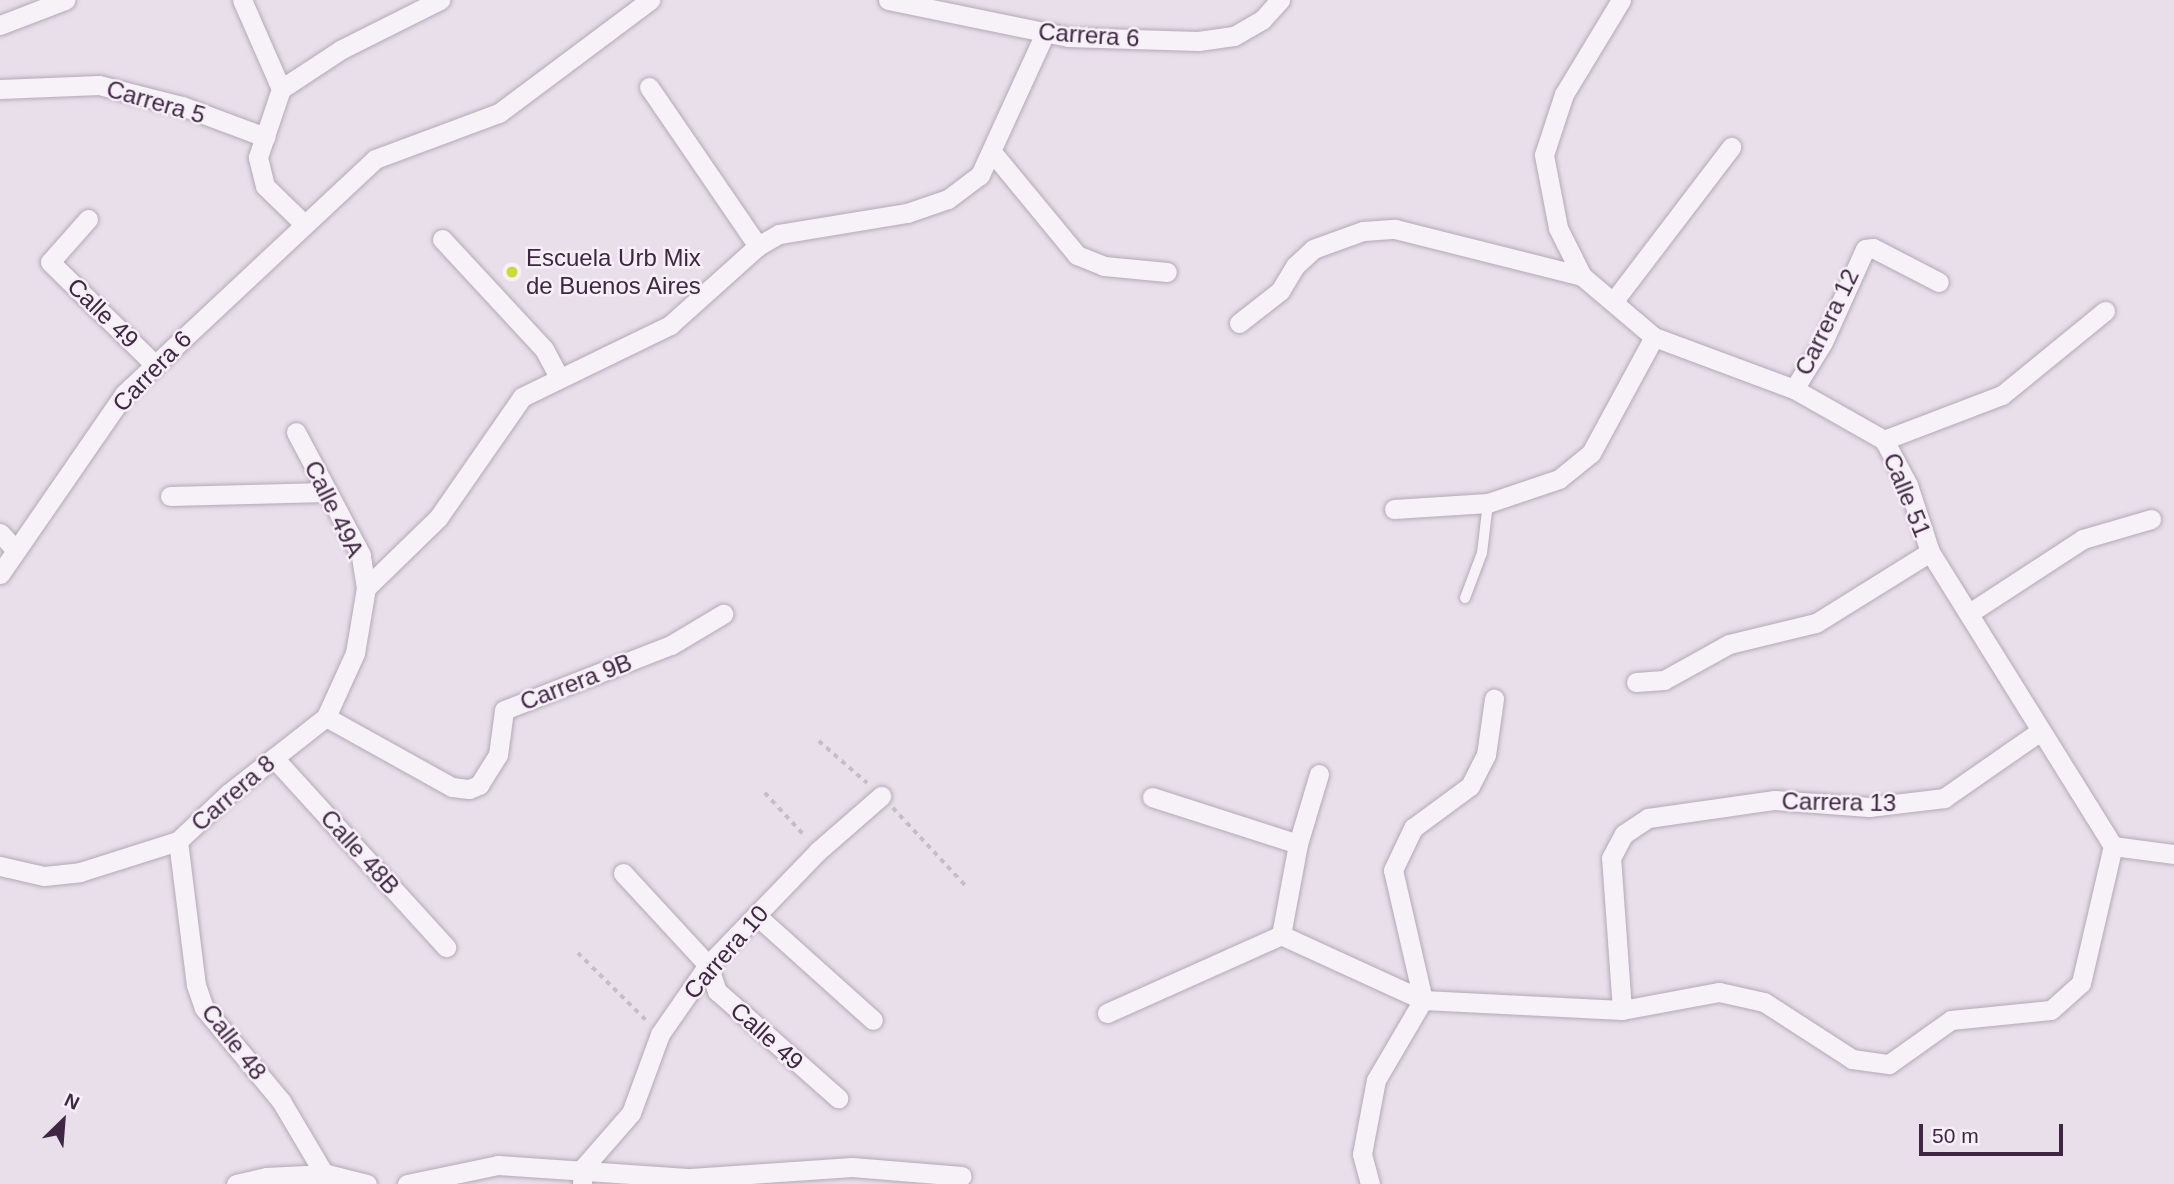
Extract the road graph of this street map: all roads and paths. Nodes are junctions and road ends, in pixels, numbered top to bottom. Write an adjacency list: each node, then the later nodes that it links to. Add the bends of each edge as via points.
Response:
1 (65, 0): 9 (street)
2 (242, 0): 13 (street)
3 (440, 0): 13 (street, via 342,49)
4 (650, 0): 18 (street, Carrera 6, via 499,113 374,159)
5 (888, 0): 8 (street, Carrera 6)
6 (1280, 0): 10 (street, Carrera 6, via 1262,20 1234,37 1198,41)
7 (1621, 0): 22 (street, Calle 51, via 1564,94 1545,155 1558,228)
8 (956, 9): 10 (street, Carrera 6)
9 (0, 25)
10 (1045, 33): 16 (street)
11 (649, 87): 20 (street)
12 (1, 89): 14 (street, Carrera 5, via 99,85 182,106)
13 (281, 89): 14 (street)
14 (265, 137): 18 (street, via 258,157 265,186)
15 (1731, 148): 24 (street)
16 (992, 152): 20 (street, via 980,175 948,199 907,213 779,234); 21 (street, via 1077,255 1104,266)
17 (88, 219): 28 (street, Calle 49, via 50,262)
18 (303, 223): 28 (street, Carrera 6)
19 (442, 239): 29 (street, via 544,349)
20 (758, 246): 29 (street, via 670,325)
21 (1167, 272)
22 (1582, 276): 24 (street, Calle 51); 26 (street, via 1395,229 1363,231 1313,249 1295,266 1280,291)
23 (1939, 282): 30 (street, Carrera 12, via 1873,248 1860,256 1823,342)
24 (1613, 302): 27 (street, Calle 51)
25 (2105, 311): 32 (street, via 2002,395)
26 (1239, 323)
27 (1654, 337): 30 (street, Calle 51); 35 (street, via 1591,453 1559,479)
28 (155, 365): 39 (street, Carrera 6, via 124,394)
29 (558, 377): 42 (street, via 523,397 438,518)
30 (1794, 389): 32 (street, Calle 51)
31 (296, 432): 33 (street, Calle 49A)
32 (1884, 440): 40 (street, Calle 51, via 1908,485)
33 (327, 492): 34 (street); 42 (street, Calle 49A, via 360,555)
34 (170, 496)
35 (1488, 503): 36 (street); 43 (lane, via 1482,553)
36 (1394, 509)
37 (2151, 519): 44 (street, via 2083,539)
38 (0, 533): 39 (street)
39 (16, 550): 41 (street, Carrera 6)
40 (1930, 552): 44 (street, Calle 51); 46 (street, via 1816,623 1729,644 1664,680)
41 (0, 574)
42 (366, 587): 48 (street, Carrera 8, via 355,653)
43 (1465, 598)
44 (1971, 612): 49 (street, Calle 51)
45 (723, 614): 48 (street, Carrera 9B, via 671,645 504,710 498,755 479,785 469,789 452,787)
46 (1636, 682)
47 (1494, 699): 67 (street, via 1486,755 1470,786 1413,828 1393,870)
48 (326, 718): 50 (street, Carrera 8)
49 (2039, 732): 57 (street, Calle 51); 68 (street, Carrera 13, via 1944,798 1869,807 1775,800 1648,818 1624,834 1611,858)
50 (274, 758): 55 (street, Carrera 8); 64 (street, Calle 48B)
51 (1319, 774): 56 (street)
52 (765, 793): 58 (path)
53 (881, 796): 58 (street, Carrera 10)
54 (1152, 797): 56 (street)
55 (178, 841): 60 (street, Carrera 8, via 80,872 44,876); 75 (street, Calle 48, via 195,985 204,1008 281,1101)
56 (1298, 844): 63 (street)
57 (2113, 846): 59 (street); 68 (street, via 2081,983 2051,1010 1951,1020 1889,1064 1852,1059 1765,1002 1719,992)
58 (818, 851): 62 (street, Carrera 10)
59 (2174, 854)
60 (0, 866)
61 (623, 873): 66 (street, Calle 49)
62 (756, 915): 66 (street, Carrera 10); 70 (street)
63 (1281, 935): 67 (street); 69 (street)
64 (446, 947)
65 (578, 953): 71 (path)
66 (708, 965): 71 (street, Carrera 10); 72 (street, Calle 49, via 717,991)
67 (1423, 1000): 68 (street); 79 (street, via 1376,1080 1362,1154)
68 (1622, 1010)
69 (1107, 1013)
70 (873, 1020)
71 (660, 1034): 73 (street, Carrera 10, via 631,1113)
72 (838, 1098)
73 (583, 1176): 74 (street, via 691,1178 852,1167); 78 (street, via 498,1164)
74 (962, 1176)
75 (328, 1179): 76 (street, via 266,1177); 77 (street)
76 (236, 1184)
77 (366, 1184)
78 (407, 1184)
79 (1370, 1184)

